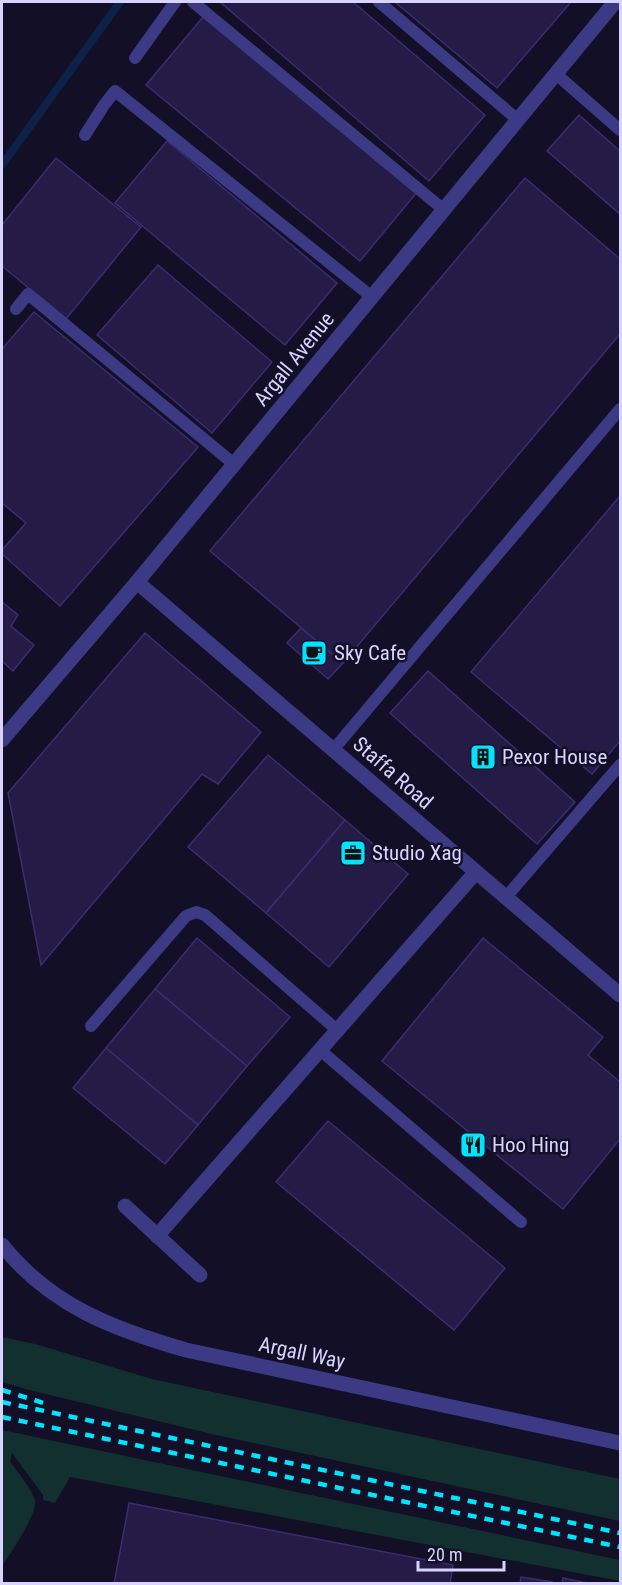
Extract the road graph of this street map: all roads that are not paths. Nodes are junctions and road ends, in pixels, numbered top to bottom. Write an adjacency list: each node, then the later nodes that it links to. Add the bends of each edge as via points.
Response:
1 (175, 2): 5 (lane)
2 (193, 2): 10 (lane)
3 (379, 2): 7 (lane)
4 (610, 3): 6 (street, Argall Avenue)
5 (135, 58)
6 (556, 74): 7 (street, Argall Avenue); 8 (lane)
7 (518, 120): 10 (street, Argall Avenue)
8 (621, 130)
9 (85, 135): 11 (lane, via 115,91)
10 (444, 210): 11 (street, Argall Avenue)
11 (372, 297): 14 (street, Argall Avenue)
12 (16, 309): 14 (lane, via 28,294)
13 (621, 409): 17 (lane)
14 (234, 464): 15 (street, Argall Avenue)
15 (137, 582): 16 (street, Argall Avenue); 17 (street, Staffa Road)
16 (2, 740)
17 (333, 750): 19 (street, Staffa Road)
18 (621, 765): 20 (lane)
19 (476, 872): 20 (street, Staffa Road); 23 (street)
20 (506, 897): 21 (street, Staffa Road)
21 (621, 995)
22 (91, 1026): 23 (lane, via 186,916 196,912 205,915)
23 (337, 1030): 24 (street)
24 (320, 1050): 26 (lane); 27 (street)
25 (125, 1206): 27 (street)
26 (521, 1222)
27 (157, 1236): 29 (street)
28 (2, 1245): 30 (street, Argall Way, via 44,1288 139,1336 186,1350)
29 (200, 1275)
30 (621, 1443)

